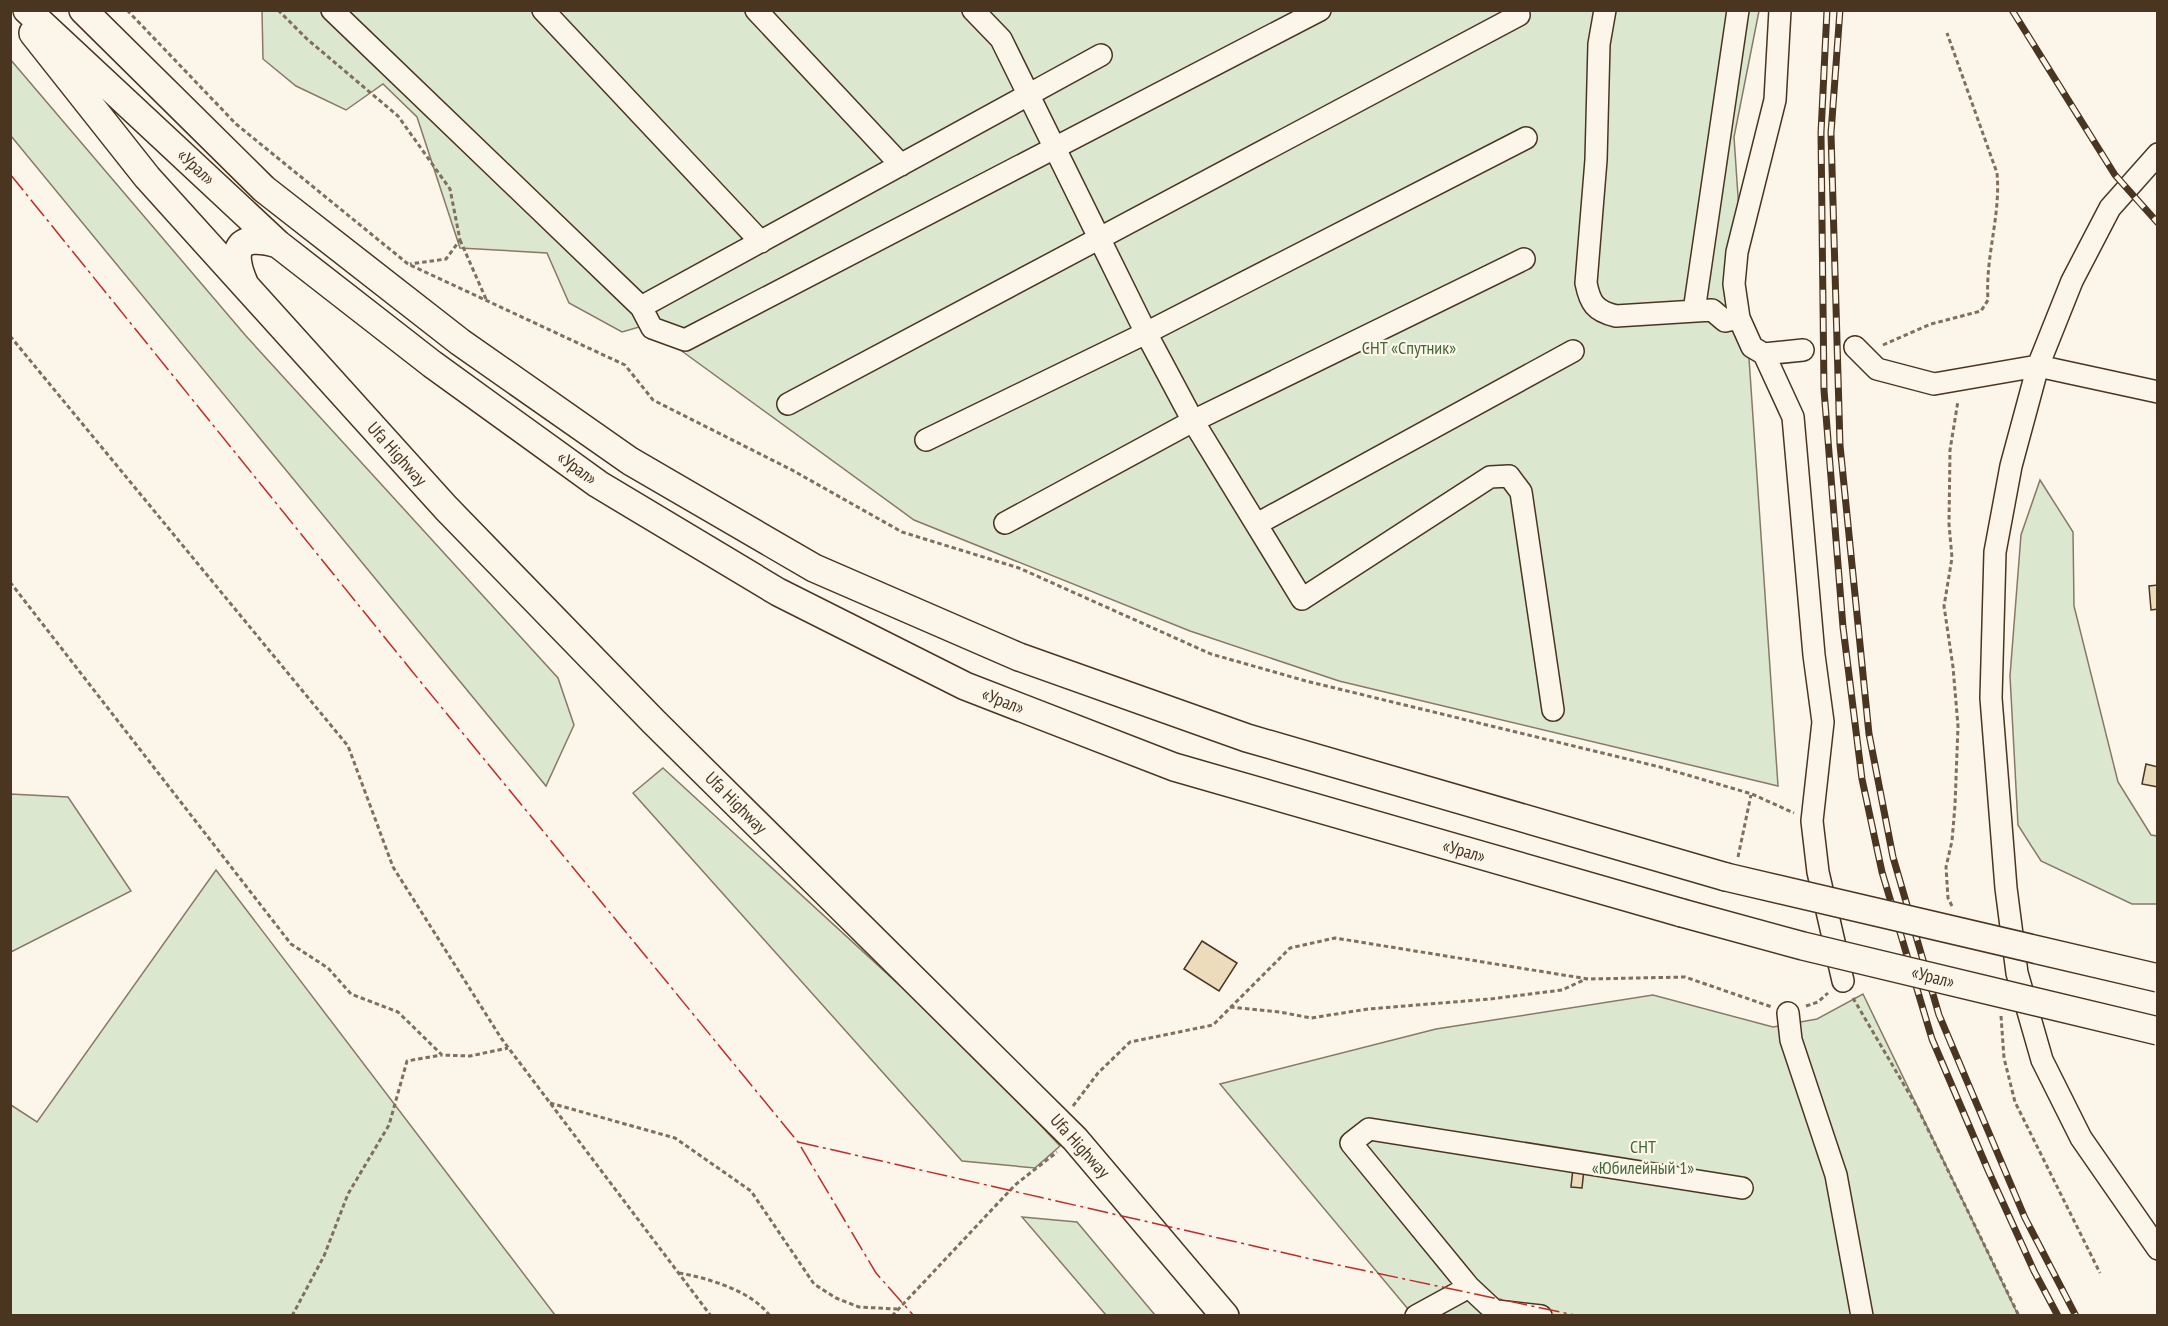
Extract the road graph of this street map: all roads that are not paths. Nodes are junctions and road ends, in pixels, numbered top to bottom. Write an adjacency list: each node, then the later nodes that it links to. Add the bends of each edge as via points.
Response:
1 (16, 10): 23 (main road, Ufa Highway, via 147,177)
2 (27, 10): 21 (main road, «Урал»)
3 (82, 10): 40 (main road, «Урал», bridge, via 264,189 460,342 630,461 814,567 1019,657 1247,738)
4 (543, 10): 20 (street)
5 (756, 10): 18 (street)
6 (973, 10): 14 (street, via 1001,39)
7 (1320, 10): 16 (street)
8 (1605, 10): 25 (street, via 1599,44 1596,160 1586,283 1590,302 1602,313 1616,316)
9 (1738, 10): 25 (street)
10 (1780, 10): 26 (street, via 1774,100 1737,252 1734,284)
11 (345, 14): 24 (street)
12 (1519, 15): 19 (street)
13 (1101, 55): 14 (street)
14 (1028, 94): 16 (street); 18 (street)
15 (1526, 138): 27 (street)
16 (1056, 149): 19 (street); 24 (street, via 685,340 652,328)
17 (2157, 149): 32 (street, via 2110,208 2072,281)
18 (900, 165): 20 (street)
19 (1100, 239): 27 (street); 34 (street)
20 (761, 242): 24 (street)
21 (278, 244): 23 (main road, via 252,240 237,252 236,265); 43 (main road, «Урал», bridge, via 432,364 598,484 778,592 965,686 1174,767 1803,946)
22 (1524, 259): 35 (street)
23 (247, 289): 48 (main road, Ufa Highway, via 446,507 645,713 1067,1131)
24 (641, 307)
25 (1694, 311): 26 (street, via 1712,310 1725,321)
26 (1738, 318): 31 (street, via 1752,347)
27 (1146, 333): 35 (street); 36 (street)
28 (1573, 351): 38 (street)
29 (1803, 351): 31 (street)
30 (1860, 351): 32 (street, via 1878,369 1934,384)
31 (1764, 354): 41 (street, via 1793,417 1823,722 1812,821 1818,872)
32 (2038, 366): 33 (street); 45 (street, via 2011,466 1995,552 1991,698 2017,973 2042,1060 2081,1138)
33 (2157, 392)
34 (788, 404)
35 (1193, 421): 37 (street); 38 (street)
36 (926, 440)
37 (1005, 523)
38 (1257, 524): 39 (street, via 1302,598 1490,477 1509,476 1521,492)
39 (1552, 710)
40 (2157, 978)
41 (1843, 981)
42 (1788, 1013): 51 (street, via 1791,1040 1836,1175)
43 (2157, 1031)
44 (1742, 1188): 46 (street, via 1369,1129 1351,1143)
45 (2157, 1248)
46 (1469, 1287): 47 (street); 49 (street)
47 (1498, 1313): 50 (street)
48 (1225, 1316)
49 (1416, 1316)
50 (1540, 1316)
51 (1862, 1316)

